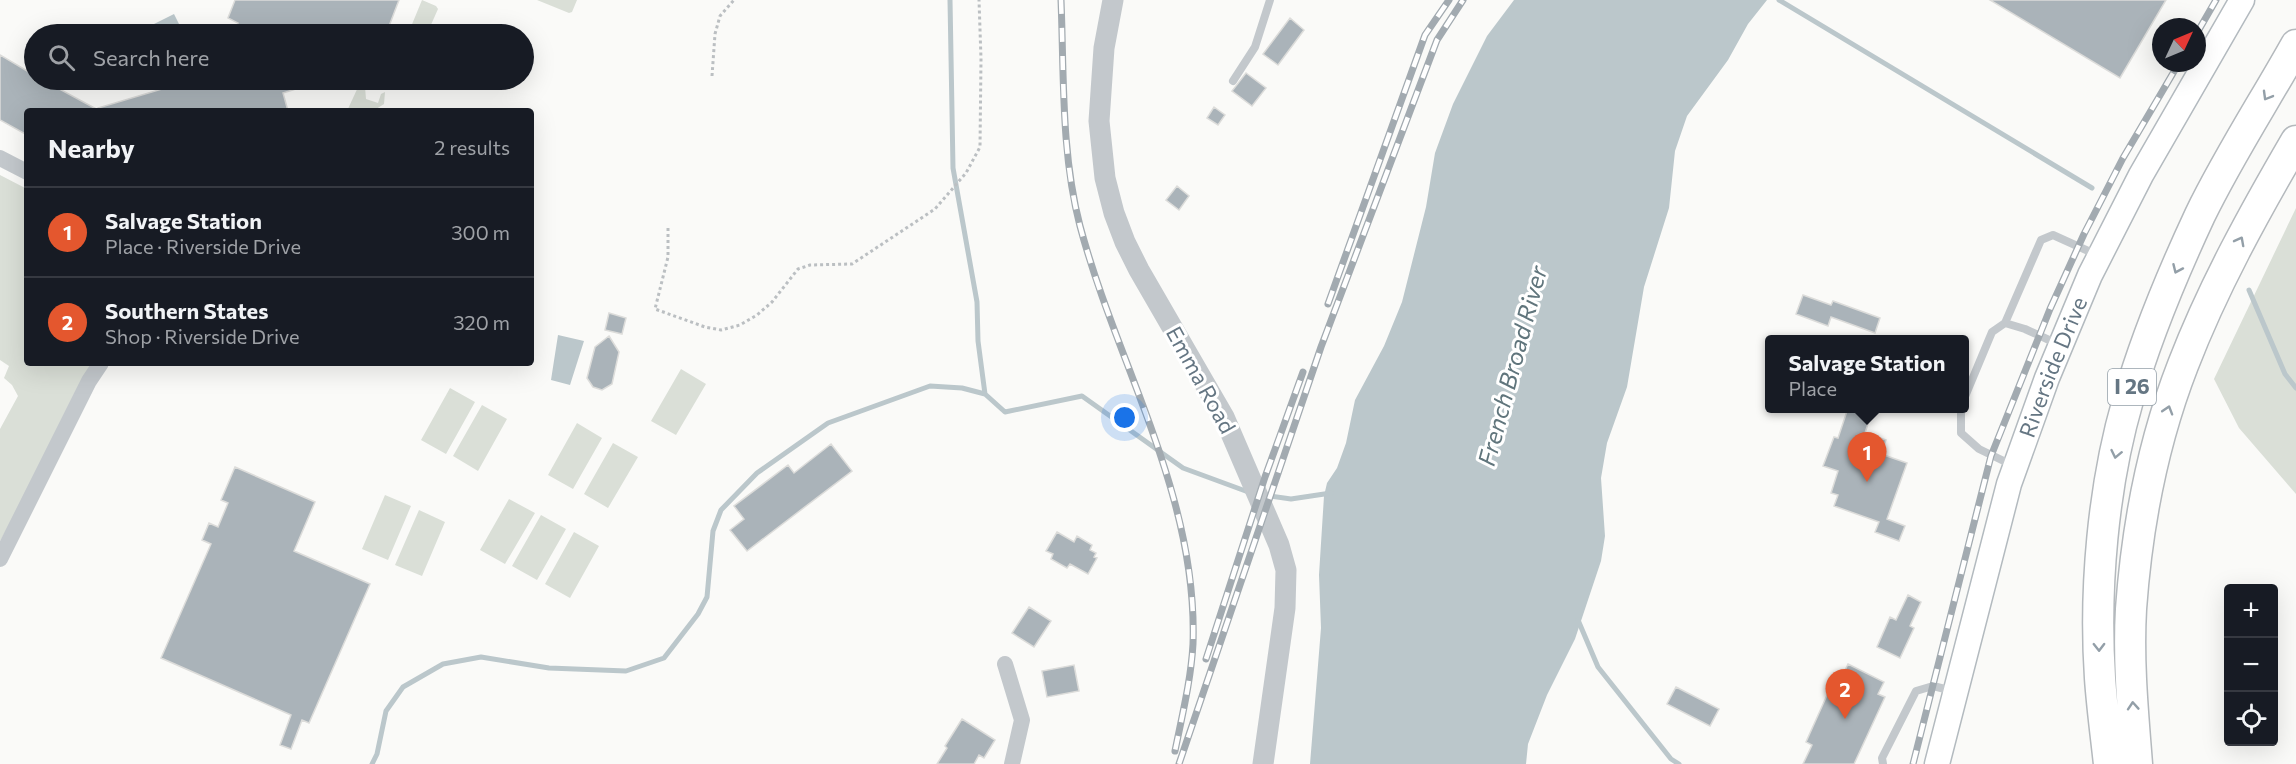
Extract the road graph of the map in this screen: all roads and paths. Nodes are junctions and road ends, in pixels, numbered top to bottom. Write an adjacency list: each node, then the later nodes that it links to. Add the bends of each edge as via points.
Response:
1 (734, 0): 7 (path, via 720,16 714,34)
2 (979, 0): 12 (path, via 980,147 966,173 935,209 852,264 798,269 757,315 721,330 655,309 668,257)
3 (1113, 0): 24 (street, Emma Road, via 1100,95 1105,178 1125,242 1224,417 1284,558 1285,608)
4 (1270, 0): 8 (lane, via 1255,47)
5 (2242, 0): 13 (main road, Riverside Drive, via 2140,175)
6 (2296, 45): 27 (highway, I 26, one-way to 27, via 2201,214 2156,319 2127,402 2112,471 2099,608 2100,678)
7 (712, 76)
8 (1233, 81)
9 (2296, 141): 28 (highway, I 26, one-way to 9, via 2130,674 2131,610 2149,476 2183,365 2205,312)
10 (0, 158): 11 (street)
11 (24, 170)
12 (668, 228)
13 (2100, 256): 14 (lane, via 2053,235 2041,240); 15 (main road, Riverside Drive)
14 (2005, 323): 15 (lane); 17 (lane, via 1992,332)
15 (2061, 346): 19 (main road, Riverside Drive)
16 (99, 366): 20 (street)
17 (1969, 389)
18 (1961, 413): 19 (lane, via 1961,433 1979,449)
19 (2015, 466): 22 (main road, Riverside Drive)
20 (0, 559)
21 (1005, 664): 23 (street, via 1022,720)
22 (1956, 692): 25 (lane, via 1934,686 1916,691 1882,758); 26 (main road, Riverside Drive)
23 (1012, 764)
24 (1263, 764)
25 (1883, 764)
26 (1937, 764)
27 (2109, 764)
28 (2137, 764)

